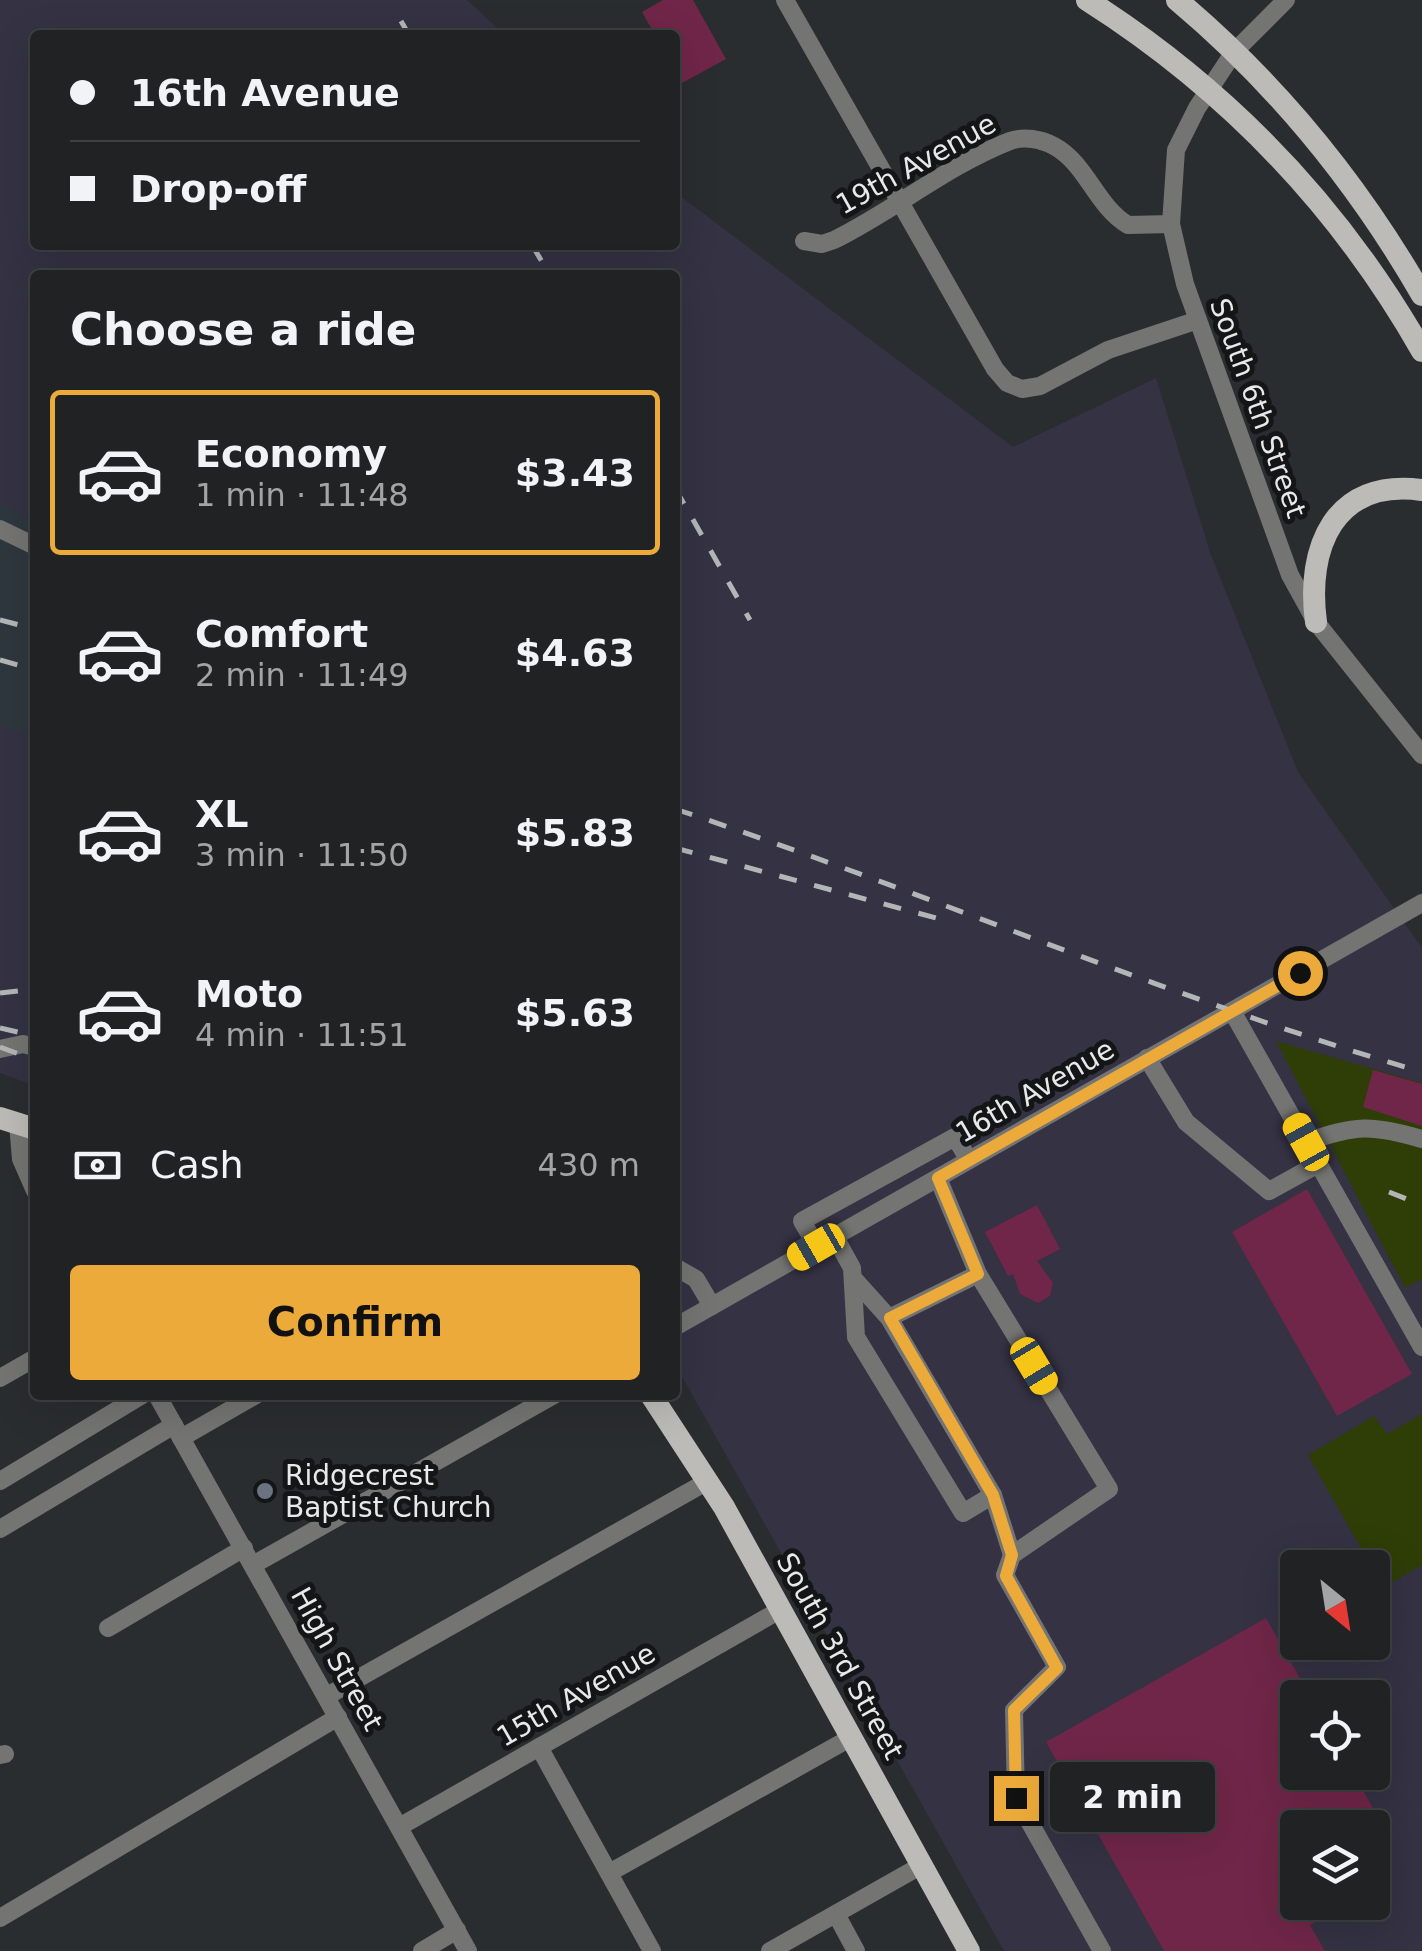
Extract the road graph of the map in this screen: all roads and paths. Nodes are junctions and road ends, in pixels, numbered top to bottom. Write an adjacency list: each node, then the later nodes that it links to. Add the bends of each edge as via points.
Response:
1 (785, 0): 7 (street)
2 (1087, 0): 6 (main road)
3 (1177, 0): 5 (main road)
4 (1286, 0): 5 (street)
5 (1234, 52): 6 (street, South 6th Street); 10 (main road, via 1310,129 1387,234)
6 (1209, 87): 8 (street, South 6th Street, via 1176,150); 12 (main road, via 1336,222)
7 (902, 203): 8 (street, 19th Avenue, via 1024,138 1071,158 1119,219 1140,227); 9 (street, 19th Avenue, via 834,240); 11 (street, via 995,369 1022,389 1150,333)
8 (1171, 224): 11 (street, South 6th Street)
9 (804, 241)
10 (1422, 296)
11 (1198, 320): 16 (street, South 6th Street, via 1280,551)
12 (1422, 351)
13 (1422, 490): 16 (main road, via 1376,492 1336,518 1314,559)
14 (0, 529): 15 (street)
15 (30, 544)
16 (1316, 622): 17 (street, South 6th Street)
17 (1422, 755)
18 (1422, 903): 19 (street, 16th Avenue)
19 (1232, 1011): 22 (street, 16th Avenue); 25 (street)
20 (30, 1045): 21 (street)
21 (0, 1049)
22 (1147, 1058): 27 (street, 16th Avenue); 28 (street, via 1186,1122 1270,1190)
23 (18, 1124): 29 (street)
24 (1422, 1139): 25 (street, via 1351,1126)
25 (1306, 1142): 28 (street)
26 (912, 1160): 27 (street, via 955,1136); 30 (street); 32 (street, via 802,1221)
27 (969, 1160): 30 (street, 16th Avenue)
28 (1318, 1164): 39 (street)
29 (30, 1178)
30 (932, 1182): 31 (street, 16th Avenue); 34 (street)
31 (835, 1237): 32 (street, 16th Avenue); 35 (street)
32 (816, 1247): 36 (street, 16th Avenue)
33 (680, 1270): 36 (street, via 696,1279)
34 (978, 1274): 37 (street); 52 (street, via 1108,1489)
35 (853, 1278): 37 (street); 50 (street, via 856,1337 964,1513)
36 (712, 1306): 38 (street, 16th Avenue)
37 (890, 1318): 50 (street)
38 (680, 1324)
39 (1422, 1347)
40 (30, 1361): 41 (street)
41 (0, 1378)
42 (134, 1400): 48 (street)
43 (159, 1400): 47 (street, High Street)
44 (245, 1400): 47 (street)
45 (545, 1400): 53 (street)
46 (654, 1400): 49 (main road, South 3rd Street)
47 (178, 1432): 51 (street); 53 (street, High Street)
48 (0, 1481)
49 (708, 1481): 54 (main road, South 3rd Street); 56 (street)
50 (993, 1495): 52 (street)
51 (0, 1529)
52 (1012, 1555): 72 (street, via 1006,1576 1057,1668 1014,1710 1016,1798)
53 (248, 1557): 55 (street); 56 (street, High Street)
54 (780, 1610): 58 (main road, South 3rd Street); 59 (street, 15th Avenue)
55 (108, 1628)
56 (327, 1696): 57 (street, High Street)
57 (338, 1718): 60 (street, High Street); 64 (street)
58 (852, 1737): 61 (main road, South 3rd Street); 62 (street)
59 (539, 1747): 60 (street, 15th Avenue); 62 (street)
60 (399, 1827): 65 (street, High Street)
61 (922, 1865): 63 (street); 71 (main road, South 3rd Street)
62 (609, 1873): 68 (street)
63 (836, 1914): 69 (street); 70 (street)
64 (0, 1918)
65 (457, 1930): 66 (street); 67 (street, High Street)
66 (422, 1951)
67 (468, 1951)
68 (652, 1951)
69 (770, 1951)
70 (856, 1951)
71 (969, 1951)
72 (1102, 1951)

